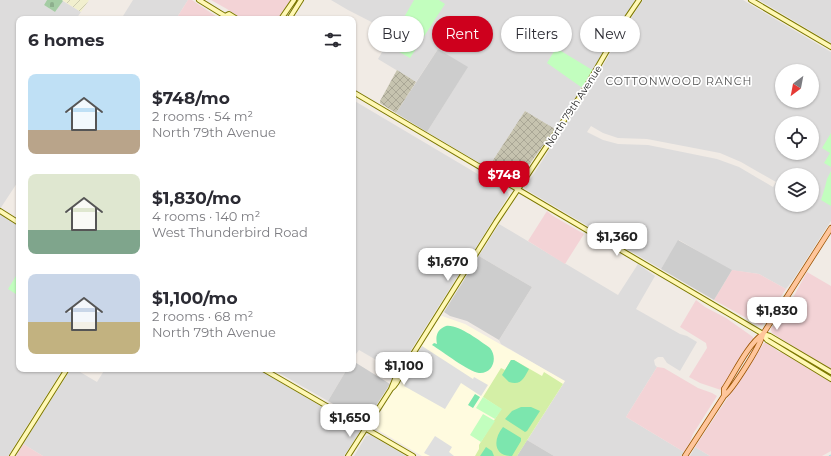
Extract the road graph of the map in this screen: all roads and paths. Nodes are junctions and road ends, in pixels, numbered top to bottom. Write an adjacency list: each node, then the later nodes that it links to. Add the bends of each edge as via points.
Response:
1 (199, 0): 6 (street)
2 (294, 0): 7 (street)
3 (301, 0): 8 (street)
4 (638, 0): 11 (street, North 79th Avenue, via 583,92)
5 (751, 0): 9 (street)
6 (224, 16)
7 (283, 16)
8 (291, 16)
9 (831, 47)
10 (356, 94): 11 (street)
11 (518, 190): 15 (street); 20 (street, North 79th Avenue)
12 (0, 211): 13 (street)
13 (16, 221)
14 (831, 228): 15 (main road)
15 (763, 334): 18 (street); 19 (street, via 767,340); 24 (main road, via 756,339 724,389 724,396)
16 (65, 372): 21 (street)
17 (268, 372): 20 (street)
18 (831, 372)
19 (831, 379)
20 (366, 428): 22 (street, North 79th Avenue); 23 (street)
21 (12, 456)
22 (348, 456)
23 (413, 456)
24 (685, 456)

